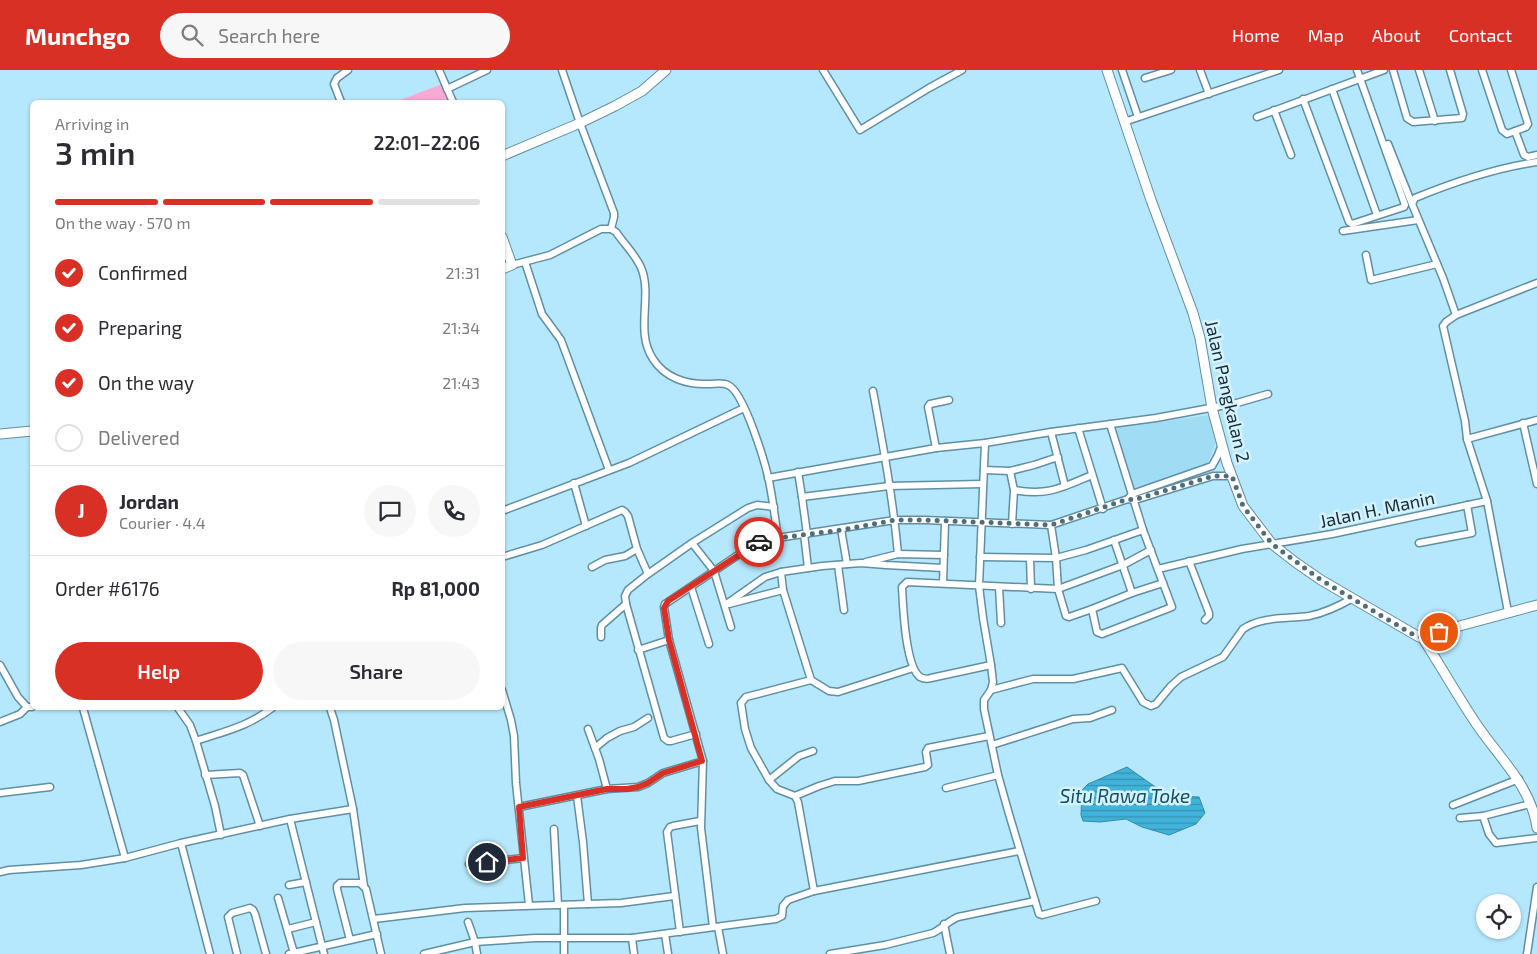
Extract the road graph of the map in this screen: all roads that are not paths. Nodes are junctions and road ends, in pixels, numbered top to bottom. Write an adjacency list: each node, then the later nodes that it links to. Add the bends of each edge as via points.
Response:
1 (348, 70): 27 (street, via 334,84)
2 (439, 70): 23 (street)
3 (487, 70): 23 (street)
4 (562, 70): 34 (street)
5 (666, 70): 34 (street, via 642,91)
6 (824, 70): 7 (street, via 860,130)
7 (962, 70)
8 (1107, 70): 33 (street, Jalan Pangkalan 2)
9 (1122, 70): 30 (street)
10 (1171, 70): 20 (street)
11 (1200, 70): 25 (street)
12 (1279, 70): 25 (street)
13 (1357, 70): 22 (street)
14 (1384, 70): 22 (street)
15 (1393, 70): 32 (street, via 1409,121)
16 (1419, 70): 32 (street)
17 (1450, 70): 32 (street, via 1463,114 1460,119)
18 (1482, 70): 35 (street, via 1502,130 1507,134)
19 (1511, 70): 35 (street, via 1528,124)
20 (1156, 72): 21 (street)
21 (1145, 78)
22 (1360, 78): 24 (street); 40 (street)
23 (448, 89): 28 (street)
24 (1332, 89): 26 (street); 41 (street)
25 (1209, 94): 30 (street)
26 (1303, 99): 29 (street); 41 (street, via 1347,220 1352,224)
27 (340, 100)
28 (452, 100)
29 (1274, 110): 31 (street); 37 (street)
30 (1138, 117): 33 (street)
31 (1257, 117)
32 (1435, 121)
33 (1124, 122): 57 (street, Jalan Pangkalan 2, via 1193,313)
34 (580, 123): 36 (street); 43 (street, via 614,213)
35 (1515, 132): 38 (street, via 1524,155)
36 (505, 155)
37 (1291, 155)
38 (1537, 155)
39 (1537, 162): 40 (street, via 1450,183)
40 (1408, 204): 41 (street); 42 (street)
41 (1377, 215)
42 (1418, 220): 44 (street); 48 (street)
43 (612, 229): 47 (street, via 601,229 559,251); 56 (street, via 641,269 646,344 660,369 682,381 728,385 736,392)
44 (1343, 230)
45 (505, 246): 49 (street)
46 (1366, 255): 48 (street, via 1372,280)
47 (525, 262): 49 (street); 72 (street, via 539,308 561,340)
48 (1437, 264): 52 (street)
49 (512, 266): 50 (street)
50 (505, 269)
51 (1537, 283): 52 (street)
52 (1456, 315): 65 (street, via 1443,326)
53 (873, 391): 69 (street)
54 (1268, 394): 57 (street)
55 (949, 400): 68 (street, via 928,407)
56 (744, 408): 72 (street); 79 (street, via 758,441)
57 (1212, 408): 59 (street); 66 (street, Jalan Pangkalan 2)
58 (1537, 420): 60 (street)
59 (1110, 424): 61 (street); 87 (street)
60 (1523, 424): 65 (street); 82 (street)
61 (1078, 428): 63 (street); 76 (street)
62 (30, 431): 64 (street)
63 (1050, 432): 67 (street); 70 (street)
64 (0, 434)
65 (1468, 439): 88 (street)
66 (1222, 442): 71 (street); 78 (street, Jalan Pangkalan 2)
67 (984, 443): 68 (street); 73 (street)
68 (936, 448): 69 (street)
69 (885, 457): 75 (street); 83 (street)
70 (1058, 457): 74 (street); 84 (street)
71 (1210, 467): 77 (street); 87 (street)
72 (609, 470): 80 (street)
73 (984, 470): 74 (street); 81 (street)
74 (1010, 471): 85 (street)
75 (798, 472): 79 (street); 86 (street)
76 (1092, 475): 84 (street); 91 (street)
77 (1213, 476): 78 (street); 87 (street)
78 (1232, 476): 105 (street, Jalan Pangkalan 2, via 1243,506)
79 (768, 478): 90 (street)
80 (574, 483): 92 (street); 98 (street)
81 (982, 484): 83 (street); 95 (street)
82 (1537, 484)
83 (889, 486): 86 (street); 93 (street)
84 (1065, 486): 85 (street, via 1044,492)
85 (1014, 490): 96 (street)
86 (802, 497): 101 (street)
87 (1131, 498): 91 (street); 100 (street)
88 (1487, 501): 89 (street, Jalan H. Manin); 142 (street)
89 (1467, 505): 105 (street, Jalan H. Manin); 106 (street, via 1472,533)
90 (774, 507): 102 (street); 104 (street, via 757,505 748,508)
91 (1103, 509): 97 (street)
92 (505, 510)
93 (895, 520): 94 (street); 99 (street); 109 (street)
94 (945, 522): 95 (street); 111 (street)
95 (981, 523): 96 (street); 112 (street)
96 (1012, 524): 97 (street)
97 (1051, 525): 114 (street)
98 (586, 526): 107 (street, via 624,511); 110 (street, via 542,545)
99 (841, 530): 101 (street); 117 (street)
100 (1143, 530): 103 (street); 108 (street)
101 (806, 534): 102 (street); 121 (street)
102 (778, 538): 124 (street, via 759,542)
103 (1114, 540): 114 (street); 119 (street)
104 (692, 543): 124 (street); 126 (street)
105 (1272, 544): 115 (street, Jalan H. Manin); 136 (street, Jalan Pangkalan 2, via 1321,580)
106 (1419, 544)
107 (637, 549): 120 (street); 126 (street)
108 (1151, 550): 119 (street); 123 (street)
109 (898, 554): 111 (street); 116 (street)
110 (505, 555)
111 (944, 556): 122 (street)
112 (980, 557): 113 (street); 130 (street)
113 (1030, 558): 114 (street); 132 (street)
114 (1056, 558): 133 (street)
115 (1189, 561): 123 (street, Jalan H. Manin); 143 (street, via 1209,613)
116 (861, 563): 117 (street); 122 (street)
117 (847, 564): 118 (street)
118 (838, 565): 121 (street); 141 (street)
119 (1123, 565): 133 (street); 135 (street)
120 (592, 567)
121 (808, 568): 125 (street)
122 (943, 568): 127 (street)
123 (1158, 569): 128 (street)
124 (714, 571): 129 (street); 138 (street)
125 (781, 572): 134 (street); 138 (street, via 765,577)
126 (648, 574): 137 (street, via 628,590)
127 (943, 583): 130 (street); 153 (street, via 907,582 902,586 903,622)
128 (1163, 584): 135 (street); 140 (street, via 1172,607 1102,634 1097,632)
129 (691, 586): 148 (street, via 664,608); 149 (street)
130 (979, 586): 131 (street); 152 (street)
131 (999, 587): 132 (street); 144 (street)
132 (1031, 589): 133 (street)
133 (1058, 589): 140 (street, via 1066,616)
134 (783, 590): 138 (street); 154 (street)
135 (1132, 593): 140 (street)
136 (1353, 598): 147 (street, Jalan Pangkalan 2); 155 (street, via 1336,608 1309,616 1247,626 1223,657 1181,677 1151,706 1143,702 1122,668 1074,679 1034,680)
137 (626, 604): 146 (street, via 602,625); 150 (street)
138 (725, 604): 145 (street)
139 (1537, 605): 142 (street)
140 (1092, 609)
141 (844, 610)
142 (1508, 612): 147 (street)
143 (1205, 620)
144 (1001, 624)
145 (731, 626)
146 (601, 637)
147 (1422, 637): 176 (street, via 1476,723)
148 (669, 640): 150 (street); 166 (street)
149 (709, 644)
150 (638, 650): 166 (street, via 664,738 671,742)
151 (0, 665): 157 (street, via 18,697)
152 (991, 665): 153 (street, via 926,679); 155 (street, via 993,682)
153 (913, 668): 154 (street, via 838,692 829,691)
154 (810, 680): 175 (street, via 746,697 741,703 751,748)
155 (990, 690): 167 (street, via 984,704)
156 (505, 700): 185 (street, via 514,736)
157 (30, 707): 164 (street)
158 (84, 710): 198 (street)
159 (179, 710): 168 (street)
160 (269, 710): 168 (street, via 245,725)
161 (331, 710): 186 (street)
162 (1112, 710): 169 (street)
163 (648, 718): 170 (street, via 607,738)
164 (0, 722)
165 (588, 729): 170 (street)
166 (696, 734): 172 (street)
167 (989, 736): 169 (street); 182 (street, via 928,748 928,765 925,768 858,781 835,781)
168 (196, 741): 173 (street)
169 (992, 745): 174 (street)
170 (595, 748): 179 (street)
171 (813, 751): 175 (street, via 801,755)
172 (702, 761): 179 (street, via 663,773 638,787); 190 (street)
173 (205, 775): 191 (street, via 243,774); 194 (street)
174 (998, 775): 178 (street); 197 (street)
175 (769, 780): 182 (street, via 778,789)
176 (1519, 780): 183 (street); 184 (street)
177 (50, 787): 180 (street)
178 (946, 788)
179 (607, 789): 181 (street)
180 (0, 793)
181 (577, 796): 185 (street); 211 (street)
182 (795, 796): 206 (street, via 800,807)
183 (1530, 804): 187 (street); 192 (street)
184 (1453, 805)
185 (519, 807): 199 (street)
186 (353, 808): 189 (street); 204 (street)
187 (1483, 816): 188 (street); 195 (street, via 1496,843)
188 (1460, 818)
189 (290, 819): 191 (street); 202 (street)
190 (700, 821): 207 (street, via 668,829); 218 (street)
191 (260, 826): 194 (street)
192 (1537, 828)
193 (554, 829): 213 (street)
194 (221, 835): 196 (street)
195 (1537, 838)
196 (181, 843): 198 (street); 229 (street)
197 (1019, 851): 206 (street); 209 (street)
198 (125, 858): 201 (street)
199 (523, 858): 200 (street); 212 (street)
200 (470, 864)
201 (0, 872)
202 (306, 882): 203 (street); 215 (street)
203 (289, 885)
204 (364, 886): 214 (street); 225 (street, via 360,883 340,883 337,886)
205 (1536, 890): 242 (street)
206 (814, 892): 218 (street, via 788,900 778,919)
207 (674, 896): 211 (street, via 638,902); 220 (street)
208 (278, 898): 219 (street)
209 (1035, 901): 210 (street, via 1042,915); 217 (street, via 966,914)
210 (1096, 901)
211 (588, 904): 213 (street)
212 (529, 905): 213 (street); 214 (street, via 465,908)
213 (561, 905): 223 (street)
214 (374, 920): 221 (street)
215 (316, 922): 219 (street); 227 (street)
216 (468, 922): 226 (street)
217 (944, 924): 240 (street, via 933,933); 241 (street)
218 (716, 927): 220 (street); 239 (street)
219 (288, 929): 228 (street)
220 (680, 932): 222 (street)
221 (377, 934): 225 (street); 233 (street)
222 (665, 934): 224 (street); 238 (street)
223 (564, 938): 224 (street); 226 (street); 236 (street)
224 (632, 938): 237 (street)
225 (350, 940): 227 (street)
226 (475, 942): 234 (street); 235 (street)
227 (322, 946): 228 (street); 232 (street)
228 (291, 953)
229 (210, 954)
230 (237, 954): 231 (street, via 228,917 250,908 255,914)
231 (266, 954)
232 (324, 954)
233 (381, 954)
234 (424, 954)
235 (477, 954)
236 (564, 954)
237 (634, 954)
238 (668, 954)
239 (723, 954)
240 (830, 954)
241 (950, 954)
242 (1527, 954)

